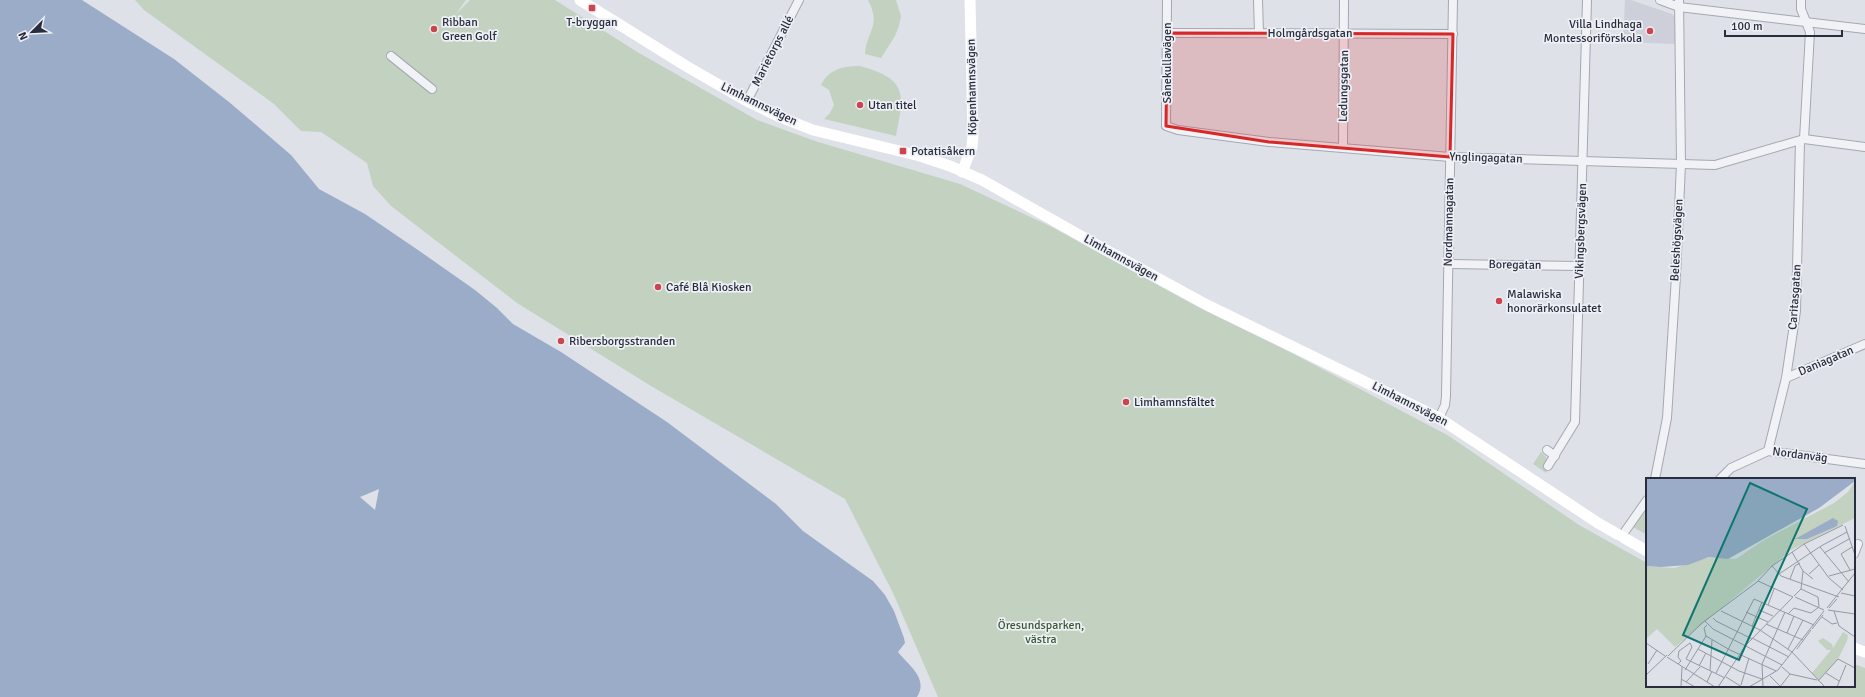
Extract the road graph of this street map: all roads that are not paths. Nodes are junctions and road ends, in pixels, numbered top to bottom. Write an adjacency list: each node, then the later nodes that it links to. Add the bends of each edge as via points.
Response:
1 (580, 0): 20 (main road, Limhamnsvägen)
2 (799, 0): 20 (street, Marietorps allé)
3 (970, 0): 28 (main road, Köpenhamnsvägen, via 973,135 972,147)
4 (1167, 0): 14 (street, Sånekullavägen)
5 (1258, 0): 15 (street)
6 (1344, 0): 16 (street, Ledungsgatan)
7 (1453, 0): 17 (street, Nordmannagatan)
8 (1587, 0): 26 (street, Vikingsbergsvägen)
9 (1660, 0): 11 (street)
10 (1801, 0): 12 (street, Caritasgatan)
11 (1679, 3): 12 (street); 27 (street, Beleshögsvägen)
12 (1805, 21): 13 (street); 22 (street, Caritasgatan, via 1810,32)
13 (1865, 29)
14 (1167, 33): 15 (street, Holmgårdsgatan); 21 (street, Sånekullavägen)
15 (1258, 33): 16 (street, Holmgårdsgatan)
16 (1345, 33): 17 (street, Holmgårdsgatan); 23 (street, Ledungsgatan)
17 (1453, 34): 25 (street, Nordmannagatan)
18 (390, 56): 19 (street)
19 (432, 90)
20 (747, 101): 28 (main road, Limhamnsvägen, via 813,130 920,156)
21 (1166, 126): 23 (street, Ynglingagatan, via 1178,130 1269,142)
22 (1802, 140): 24 (street); 27 (street, Ynglingagatan, via 1719,164); 32 (street, Caritasgatan, via 1796,311)
23 (1343, 147): 25 (street, Ynglingagatan)
24 (1865, 148)
25 (1450, 157): 26 (street, Ynglingagatan); 29 (street, Nordmannagatan)
26 (1583, 161): 27 (street, Ynglingagatan); 30 (street, Vikingsbergsvägen)
27 (1681, 164): 39 (street, Beleshögsvägen, via 1668,418)
28 (962, 172): 33 (main road, Limhamnsvägen, via 982,180 1207,305)
29 (1449, 264): 30 (street, Boregatan); 33 (street, Nordmannagatan, via 1446,396)
30 (1580, 266): 36 (street, Vikingsbergsvägen, via 1575,422)
31 (1865, 344): 32 (street, Daniagatan)
32 (1786, 378): 35 (street, Caritasgatan)
33 (1439, 418): 42 (main road, Limhamnsvägen)
34 (1546, 450): 36 (street)
35 (1768, 451): 37 (street, Nordanväg); 40 (street, Nordanväg, via 1731,468)
36 (1555, 456): 38 (street, Vikingsbergsvägen)
37 (1865, 464)
38 (1548, 466)
39 (1655, 478)
40 (1721, 478)
41 (1646, 501): 42 (street)
42 (1621, 537): 44 (main road, Limhamnsvägen)
43 (1858, 544): 45 (street)
44 (1646, 550)
45 (1855, 552)
46 (1855, 648): 47 (main road)
47 (1865, 652)

